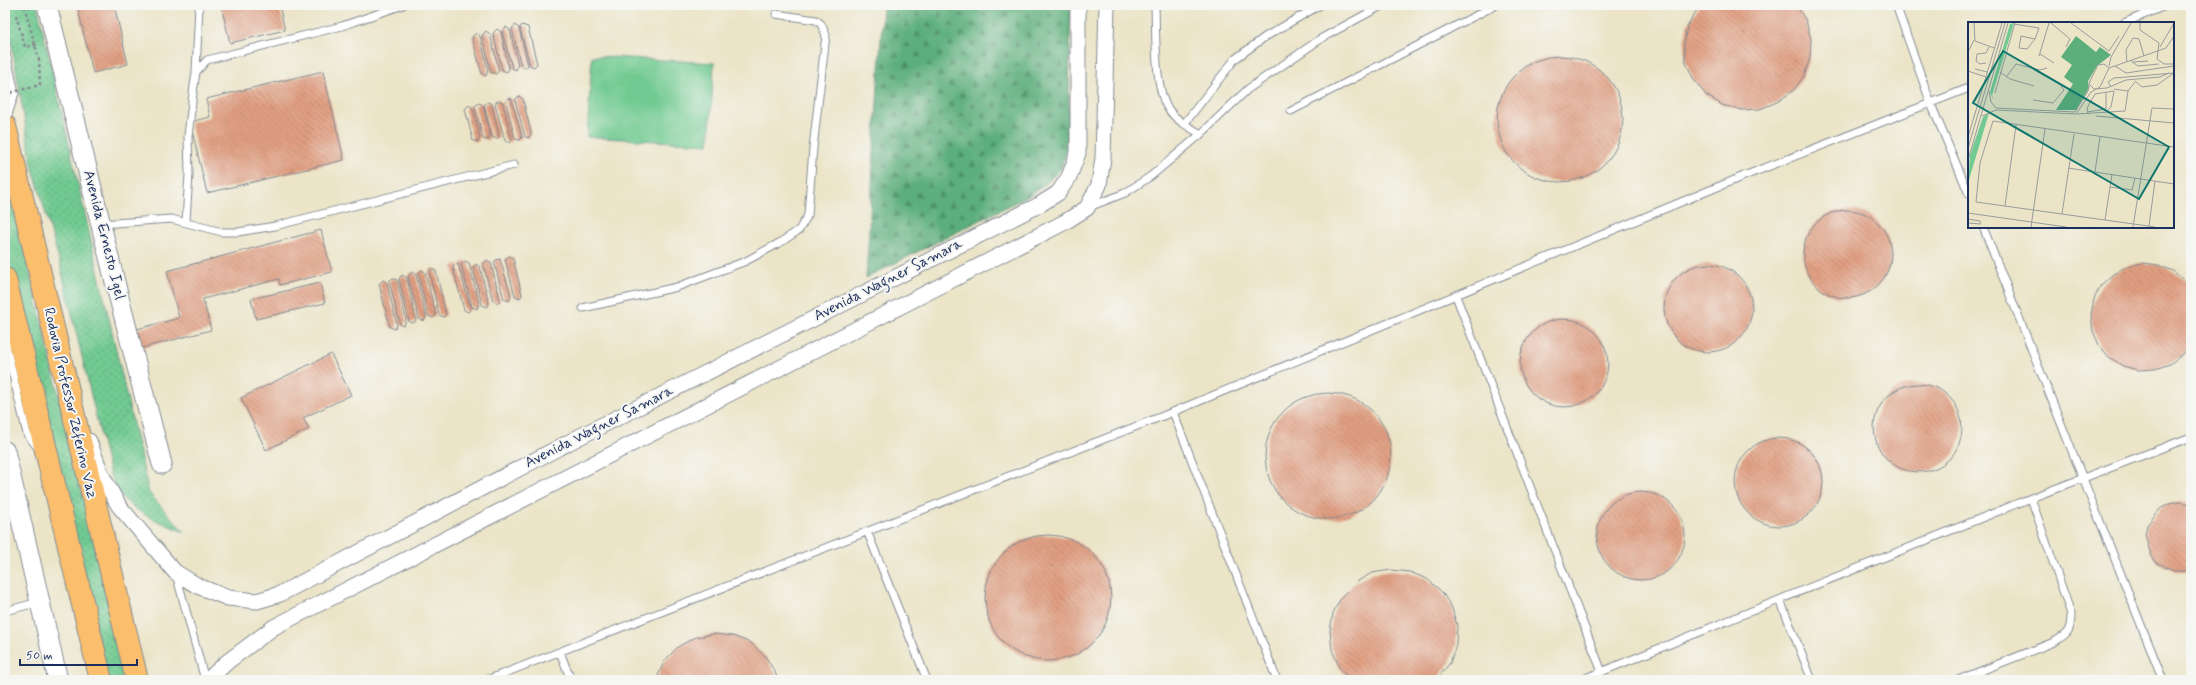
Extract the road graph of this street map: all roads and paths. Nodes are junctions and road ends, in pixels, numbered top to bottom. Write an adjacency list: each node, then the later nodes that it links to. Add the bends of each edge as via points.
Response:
1 (24, 5): 21 (path, bridge, via 39,60 40,86)
2 (47, 5): 31 (street, Avenida Ernesto Igel)
3 (198, 5): 19 (lane)
4 (403, 5): 19 (lane, via 342,26 206,60)
5 (1078, 5): 44 (street, Avenida Wagner Samara, via 1078,153 1069,177 1058,193 1039,205 579,437 280,594 257,601 228,598 198,586)
6 (1107, 5): 29 (street, Avenida Wagner Samara, via 1103,158 1099,185)
7 (1155, 5): 24 (lane, via 1159,82 1163,101 1168,110)
8 (1320, 5): 24 (lane, via 1265,37 1235,59)
9 (1383, 5): 13 (lane)
10 (1496, 5): 23 (lane)
11 (1896, 5): 22 (lane)
12 (2167, 5): 16 (lane)
13 (1373, 8): 26 (lane, via 1322,38 1248,89)
14 (776, 14): 35 (lane, via 816,20 826,35 808,215 799,230 746,261 677,287)
15 (16, 15): 17 (path, via 25,47)
16 (2126, 22)
17 (42, 44)
18 (5, 49): 25 (lane, via 15,93)
19 (196, 72): 30 (lane, via 188,136)
20 (1968, 88): 22 (lane)
21 (5, 94)
22 (1932, 104): 28 (lane); 34 (lane, via 1744,176)
23 (1291, 111)
24 (1184, 124): 26 (lane)
25 (5, 125): 36 (highway, Rodovia Professor Zeferino Vaz)
26 (1201, 134): 29 (lane, via 1151,176 1125,193)
27 (514, 165): 30 (lane, via 274,226 222,232)
28 (1968, 192)
29 (1087, 208): 54 (street, Avenida Wagner Samara, via 1065,222 627,448 274,627 227,662)
30 (186, 221): 31 (lane, via 172,218)
31 (101, 224): 40 (street, Avenida Ernesto Igel)
32 (1983, 228): 41 (lane)
33 (6, 282): 51 (highway)
34 (1456, 296): 37 (lane); 49 (lane)
35 (583, 308)
36 (62, 369): 44 (street, Avenida Wagner Samara, via 102,476 119,506); 52 (highway, Rodovia Professor Zeferino Vaz)
37 (1173, 412): 43 (lane); 58 (lane)
38 (2191, 437): 41 (lane)
39 (5, 451): 46 (street)
40 (162, 464)
41 (2083, 478): 42 (lane); 62 (lane)
42 (2031, 498): 45 (lane); 61 (lane, via 2071,614 2071,627 2065,636 2054,642)
43 (867, 531): 48 (lane); 57 (lane)
44 (175, 572): 53 (lane)
45 (1780, 600): 49 (lane); 60 (lane)
46 (39, 602): 47 (lane); 50 (street)
47 (5, 611)
48 (560, 652): 55 (lane); 56 (lane)
49 (1602, 672): 59 (lane)
50 (58, 680)
51 (101, 680)
52 (137, 680)
53 (205, 680)
54 (208, 680)
55 (487, 680)
56 (571, 680)
57 (927, 680)
58 (1277, 680)
59 (1581, 680)
60 (1812, 680)
61 (1958, 680)
62 (2163, 680)

